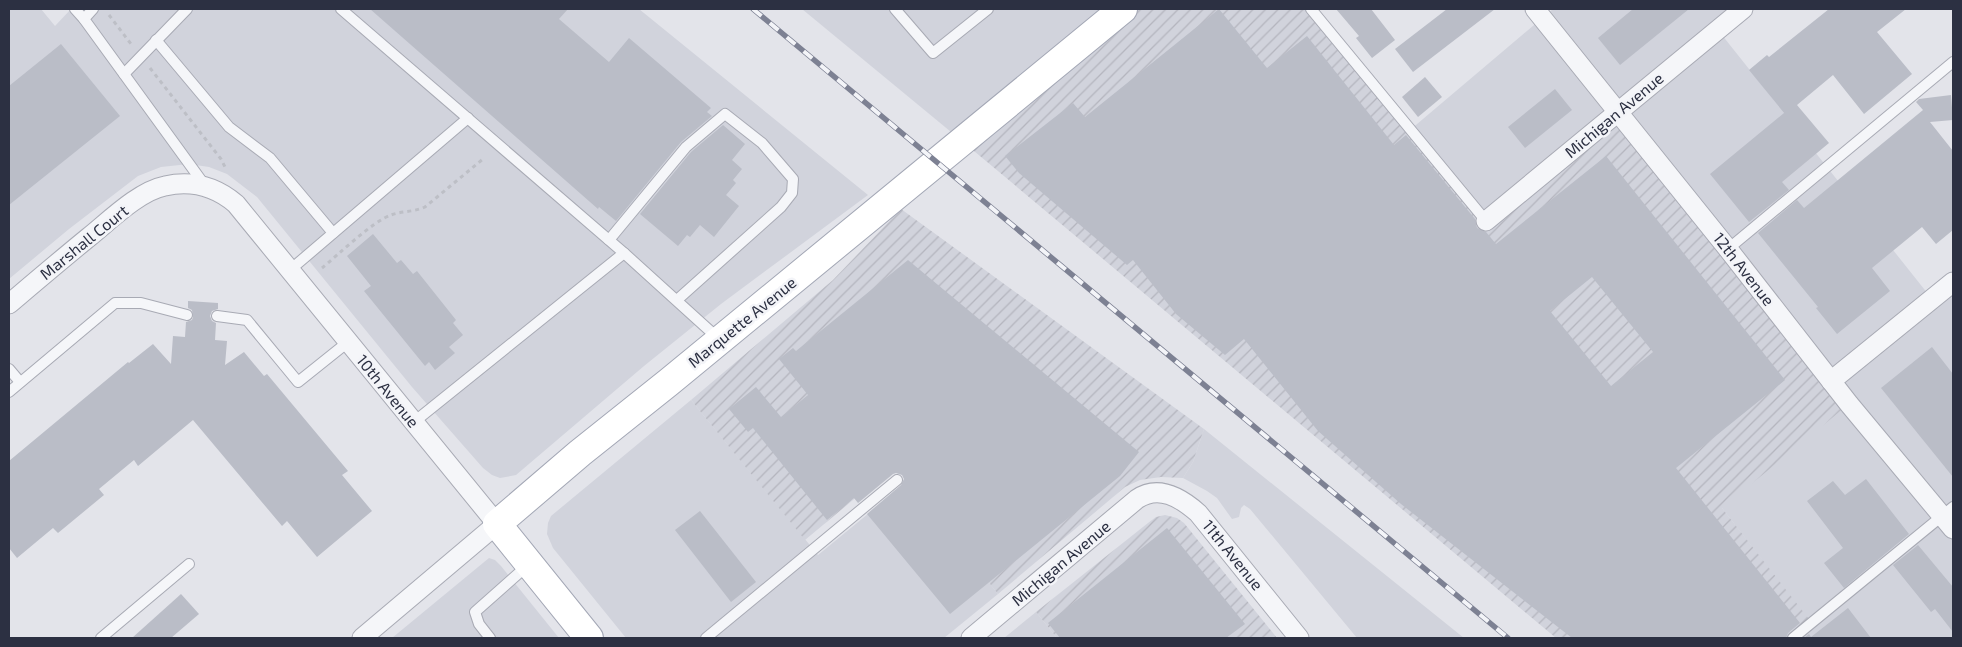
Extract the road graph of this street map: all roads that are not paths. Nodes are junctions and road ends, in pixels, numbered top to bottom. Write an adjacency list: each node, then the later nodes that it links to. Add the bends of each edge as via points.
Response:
1 (75, 9): 11 (lane)
2 (93, 9): 11 (lane)
3 (186, 9): 12 (lane)
4 (341, 9): 16 (lane)
5 (895, 9): 6 (lane, via 932,53)
6 (988, 9)
7 (1123, 9): 30 (main road, Marquette Avenue)
8 (1311, 9): 19 (lane)
9 (1535, 9): 15 (street, 12th Avenue)
10 (1743, 9): 15 (street, Michigan Avenue)
11 (84, 19): 14 (lane)
12 (156, 40): 14 (lane); 20 (lane, via 229,127 270,158)
13 (1953, 62): 22 (lane)
14 (124, 74): 18 (lane)
15 (1617, 112): 19 (street, Michigan Avenue); 22 (street, 12th Avenue)
16 (468, 118): 20 (lane); 21 (lane)
17 (164, 186): 18 (street, 10th Avenue, via 188,183); 27 (street, Marshall Court, via 142,196 116,215)
18 (206, 187): 24 (street, 10th Avenue, via 223,193 236,204)
19 (1486, 222)
20 (333, 233): 24 (lane)
21 (609, 240): 23 (lane); 26 (lane, via 686,147 725,114 762,143 793,179 792,193 781,208)
22 (1728, 249): 34 (street, 12th Avenue)
23 (624, 253): 26 (lane); 36 (lane)
24 (290, 270): 31 (street, 10th Avenue)
25 (1953, 282): 34 (street)
26 (677, 300): 30 (lane)
27 (9, 304)
28 (187, 315): 33 (lane, via 141,303 115,303)
29 (217, 316): 31 (lane, via 247,320 298,382)
30 (720, 340): 40 (main road, Marquette Avenue)
31 (348, 342): 36 (street, 10th Avenue)
32 (9, 369): 33 (lane)
33 (20, 382): 35 (lane)
34 (1831, 382): 39 (street, 12th Avenue)
35 (9, 392)
36 (414, 422): 40 (street, 10th Avenue)
37 (897, 480): 47 (lane)
38 (1152, 492): 48 (street, Michigan Avenue, via 1137,498); 49 (street, 11th Avenue, via 1177,497 1198,513)
39 (1950, 517): 50 (lane)
40 (497, 524): 42 (main road, 10th Avenue); 44 (street, Marquette Avenue)
41 (189, 564): 43 (lane)
42 (529, 564): 45 (lane, via 474,612); 46 (main road, 10th Avenue)
43 (100, 638)
44 (362, 638)
45 (490, 638)
46 (589, 638)
47 (706, 638)
48 (972, 638)
49 (1299, 638)
50 (1793, 638)

